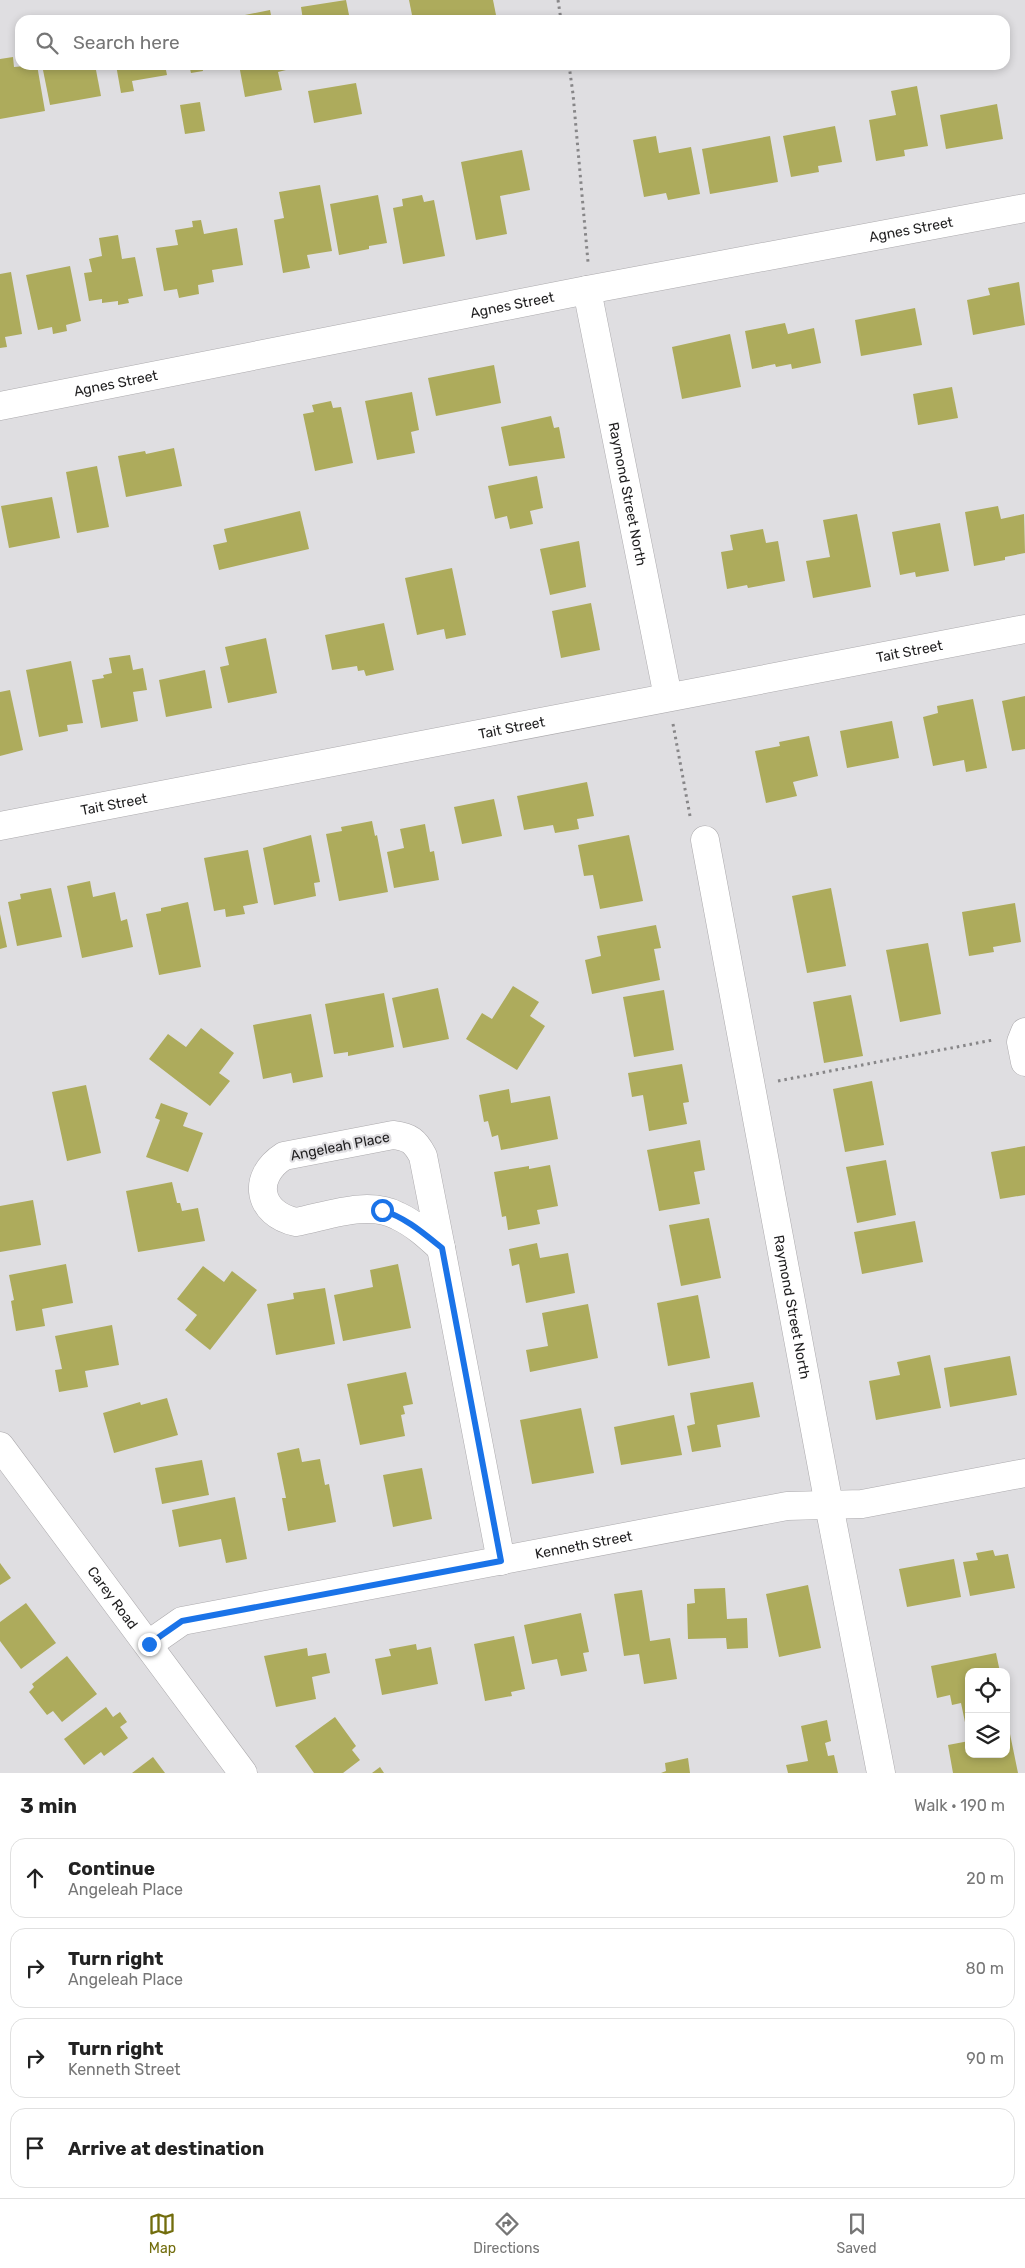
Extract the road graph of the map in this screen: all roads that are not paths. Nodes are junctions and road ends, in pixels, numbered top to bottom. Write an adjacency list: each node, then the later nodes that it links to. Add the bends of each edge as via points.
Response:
1 (1025, 208): 2 (street, Agnes Street)
2 (587, 290): 3 (street, Agnes Street); 5 (street, Raymond Street North)
3 (0, 406)
4 (1025, 629): 5 (street, Tait Street)
5 (668, 696): 6 (street, Tait Street)
6 (0, 826)
7 (705, 840): 11 (street, Raymond Street North)
8 (442, 1248): 8 (street, Angeleah Place, via 423,1156 417,1143 408,1137 393,1135 284,1156 267,1172 263,1182 267,1205 285,1219 296,1222 366,1208 382,1210 415,1225); 12 (street, Angeleah Place)
9 (0, 1446): 13 (street, Carey Road)
10 (1025, 1473): 11 (street, Kenneth Street, via 862,1504)
11 (829, 1505): 12 (street, Kenneth Street, via 787,1506); 15 (street, Raymond Street North)
12 (501, 1561): 13 (street, Kenneth Street, via 182,1621)
13 (149, 1644): 14 (street, Carey Road)
14 (243, 1773)
15 (882, 1773)

